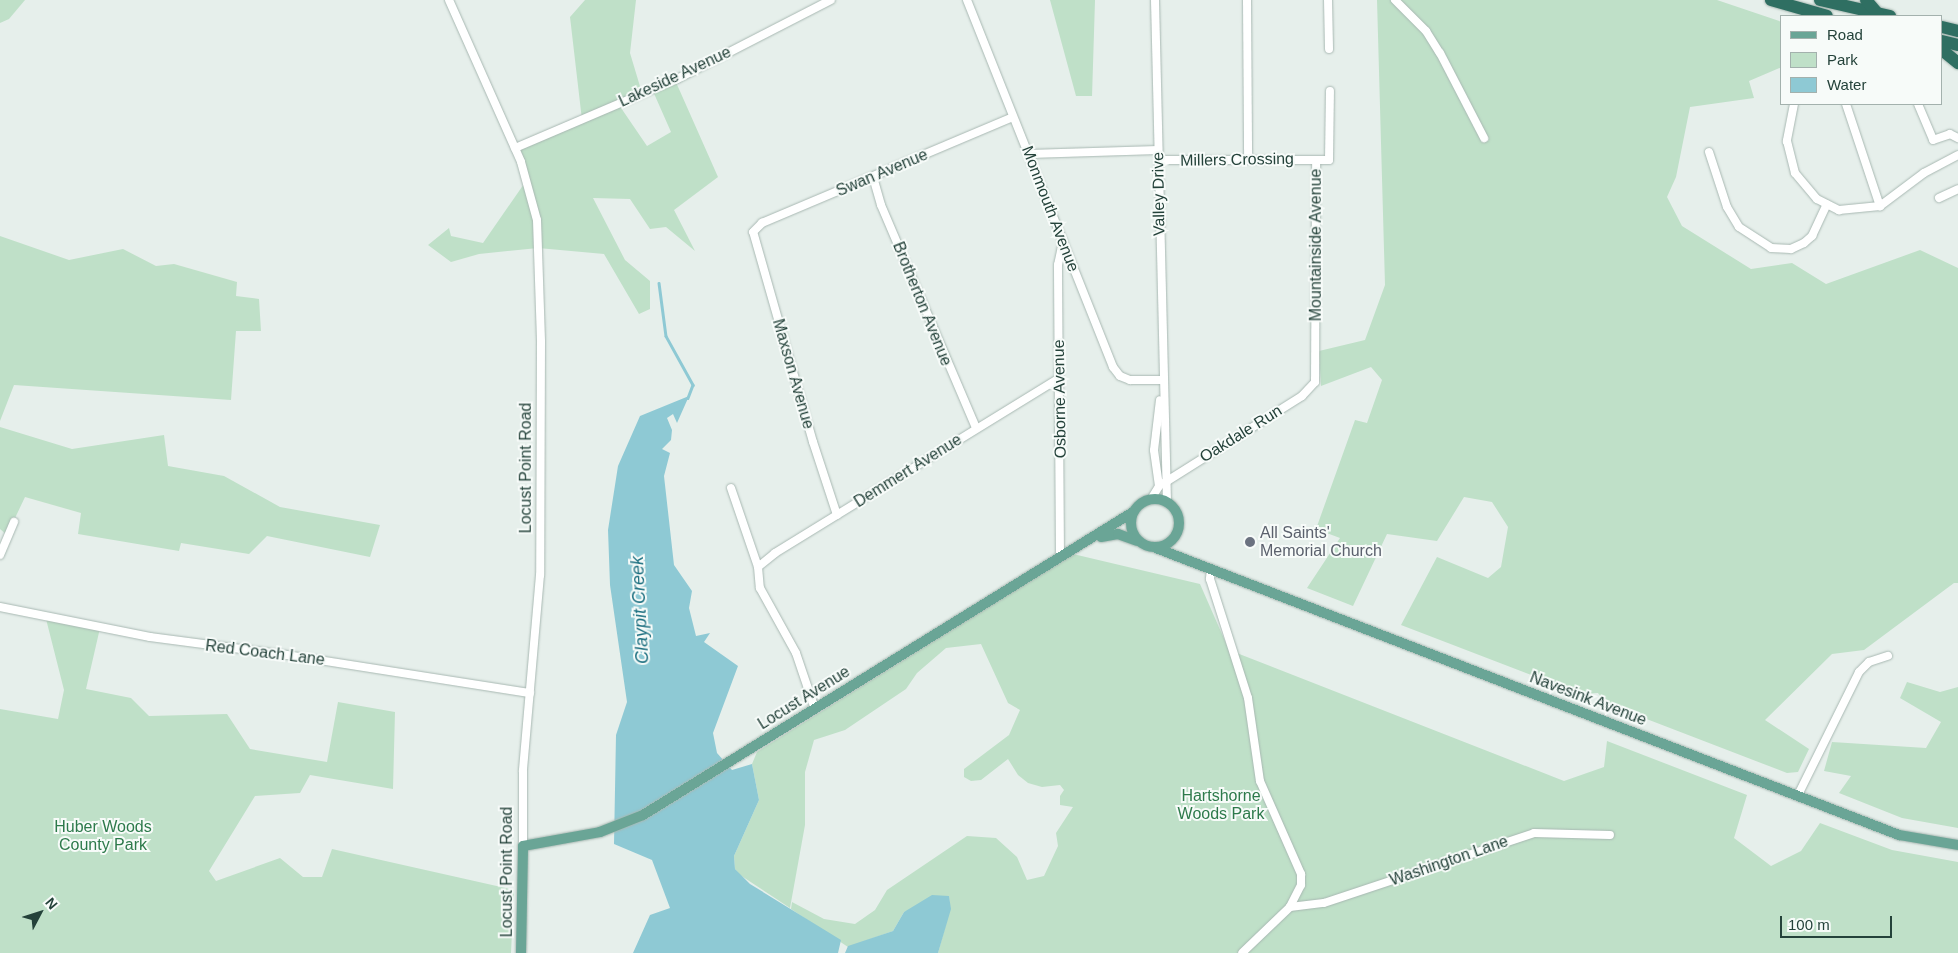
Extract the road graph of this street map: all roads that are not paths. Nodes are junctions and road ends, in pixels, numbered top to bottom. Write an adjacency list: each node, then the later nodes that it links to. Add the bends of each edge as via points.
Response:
1 (448, 0): 28 (street, Locust Point Road)
2 (831, 0): 28 (street, Lakeside Avenue, via 677,78)
3 (967, 0): 25 (street, Monmouth Avenue)
4 (1155, 0): 29 (street, Valley Drive)
5 (1247, 0): 33 (street)
6 (1328, 0): 18 (street)
7 (1395, 0): 26 (street, via 1426,31)
8 (1820, 0): 13 (highway)
9 (1866, 0): 13 (highway)
10 (1775, 1): 11 (highway); 12 (highway)
11 (1809, 14)
12 (1789, 15)
13 (1884, 15)
14 (1943, 27): 15 (highway)
15 (1958, 31)
16 (1943, 41): 17 (highway)
17 (1958, 45)
18 (1329, 49)
19 (1943, 51): 20 (highway)
20 (1958, 63)
21 (1330, 92): 35 (street, Mountainside Avenue, via 1329,160)
22 (1794, 105): 39 (street, via 1788,153 1804,187)
23 (1846, 105): 40 (street)
24 (1918, 105): 27 (street, via 1933,140 1950,134)
25 (1013, 117): 31 (street, Monmouth Avenue); 36 (street, Swan Avenue)
26 (1484, 138)
27 (1958, 138)
28 (515, 148): 64 (street, Locust Point Road, via 536,208 540,268 540,574)
29 (1158, 150): 31 (street, Millers Crossing); 34 (street, Valley Drive)
30 (1709, 152): 39 (street, via 1727,207 1739,226 1772,248 1791,249 1804,243 1812,236)
31 (1029, 154): 42 (street, Monmouth Avenue)
32 (1958, 156): 40 (street, via 1924,173)
33 (1248, 159): 34 (street, Millers Crossing); 35 (street, Millers Crossing)
34 (1159, 160): 45 (street, Valley Drive)
35 (1316, 160): 44 (street, Mountainside Avenue)
36 (873, 177): 41 (street, Swan Avenue, via 762,223); 46 (street, Brotherton Avenue, via 881,205)
37 (1958, 189): 38 (street)
38 (1939, 198)
39 (1827, 204): 40 (street, via 1839,210)
40 (1880, 206)
41 (753, 232): 52 (street, Maxson Avenue)
42 (1063, 242): 43 (street, Osborne Avenue, via 1058,266); 45 (street, Monmouth Avenue, via 1115,371 1130,380)
43 (1059, 378): 46 (street, Demmert Avenue); 59 (street, Osborne Avenue)
44 (1315, 382): 47 (street, Oakdale Run, via 1302,396)
45 (1162, 384): 47 (street, Valley Drive); 49 (street, Valley Drive, via 1154,450 1159,486)
46 (976, 428): 52 (street, Demmert Avenue)
47 (1164, 483): 50 (street, Valley Drive)
48 (731, 488): 60 (street)
49 (1151, 499): 50 (main road); 51 (main road, via 1141,503)
50 (1167, 502): 54 (main road, via 1179,518)
51 (1133, 512): 55 (main road, via 1131,529); 56 (main road, Locust Avenue)
52 (837, 515): 60 (street, Demmert Avenue)
53 (14, 522): 58 (street)
54 (1174, 538): 57 (main road); 61 (main road, Navesink Avenue, via 1178,550)
55 (1137, 541): 56 (main road, Locust Avenue, via 1118,534); 57 (main road)
56 (1085, 542): 59 (main road, Locust Avenue)
57 (1156, 548): 61 (main road, Navesink Avenue)
58 (0, 555)
59 (1060, 557): 65 (main road, Locust Avenue)
60 (758, 566): 65 (street, via 760,588 796,654)
61 (1211, 569): 66 (main road, Navesink Avenue); 70 (street, via 1210,579 1248,698 1260,780 1300,869 1301,885)
62 (0, 607): 64 (street, Red Coach Lane, via 150,637)
63 (1888, 656): 66 (street, via 1869,662 1859,672)
64 (530, 693): 69 (street, Locust Point Road, via 523,771)
65 (815, 709): 69 (main road, Locust Avenue, via 649,812 612,829)
66 (1798, 795): 68 (main road, Navesink Avenue, via 1908,838)
67 (1610, 835): 70 (street, Washington Lane, via 1534,833 1324,903)
68 (1958, 845)
69 (523, 846): 71 (main road, Locust Point Road)
70 (1290, 907): 72 (street)
71 (521, 953)
72 (1242, 953)

